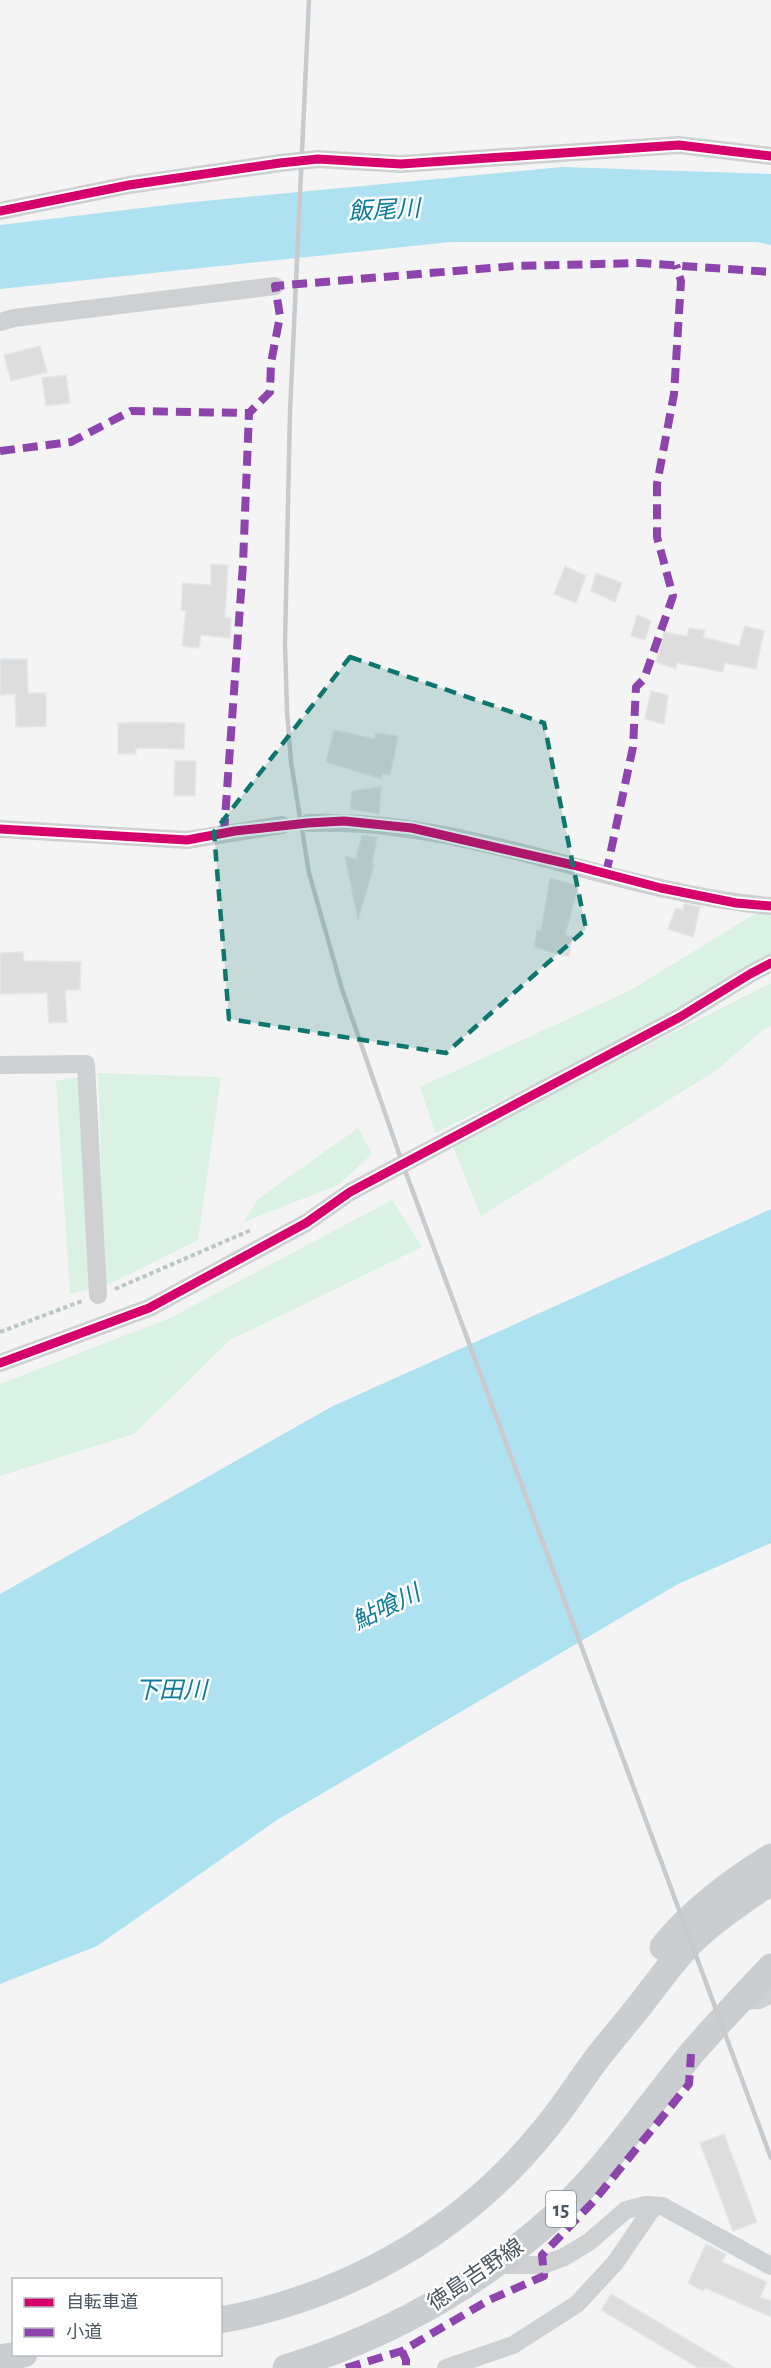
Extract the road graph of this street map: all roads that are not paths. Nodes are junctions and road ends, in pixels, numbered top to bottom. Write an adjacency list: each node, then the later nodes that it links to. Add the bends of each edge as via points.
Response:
1 (771, 156): 2 (street, via 679,145 401,164 318,159 129,185)
2 (0, 211)
3 (275, 286): 4 (street)
4 (0, 322)
5 (308, 823): 8 (street, via 344,821 412,828 662,888)
6 (282, 825): 7 (street, via 187,840)
7 (0, 829)
8 (771, 906)
9 (771, 963): 12 (street, via 680,1017 350,1192 306,1223 149,1308)
10 (0, 1065): 11 (street, via 86,1064)
11 (98, 1295)
12 (0, 1363)
13 (771, 1857): 18 (main road, via 709,1902 642,1971)
14 (771, 1881): 18 (main road, via 683,1950)
15 (771, 1967): 17 (main road, 徳島吉野線 / 15)
16 (771, 1994): 17 (street, via 759,2000)
17 (740, 2001): 20 (main road, 徳島吉野線 / 15, via 691,2054 587,2182 561,2210)
18 (590, 2068): 22 (main road, via 545,2130 508,2171 433,2233 351,2281 294,2303)
19 (654, 2206): 20 (street, via 626,2210 589,2242 543,2265); 21 (street, via 663,2206); 26 (street, via 615,2263 577,2304 513,2345)
20 (495, 2265): 25 (main road, 徳島吉野線 / 15, via 432,2306 373,2336)
21 (771, 2266)
22 (222, 2320)
23 (16, 2356): 24 (main road)
24 (0, 2358)
25 (286, 2368)
26 (446, 2368)

